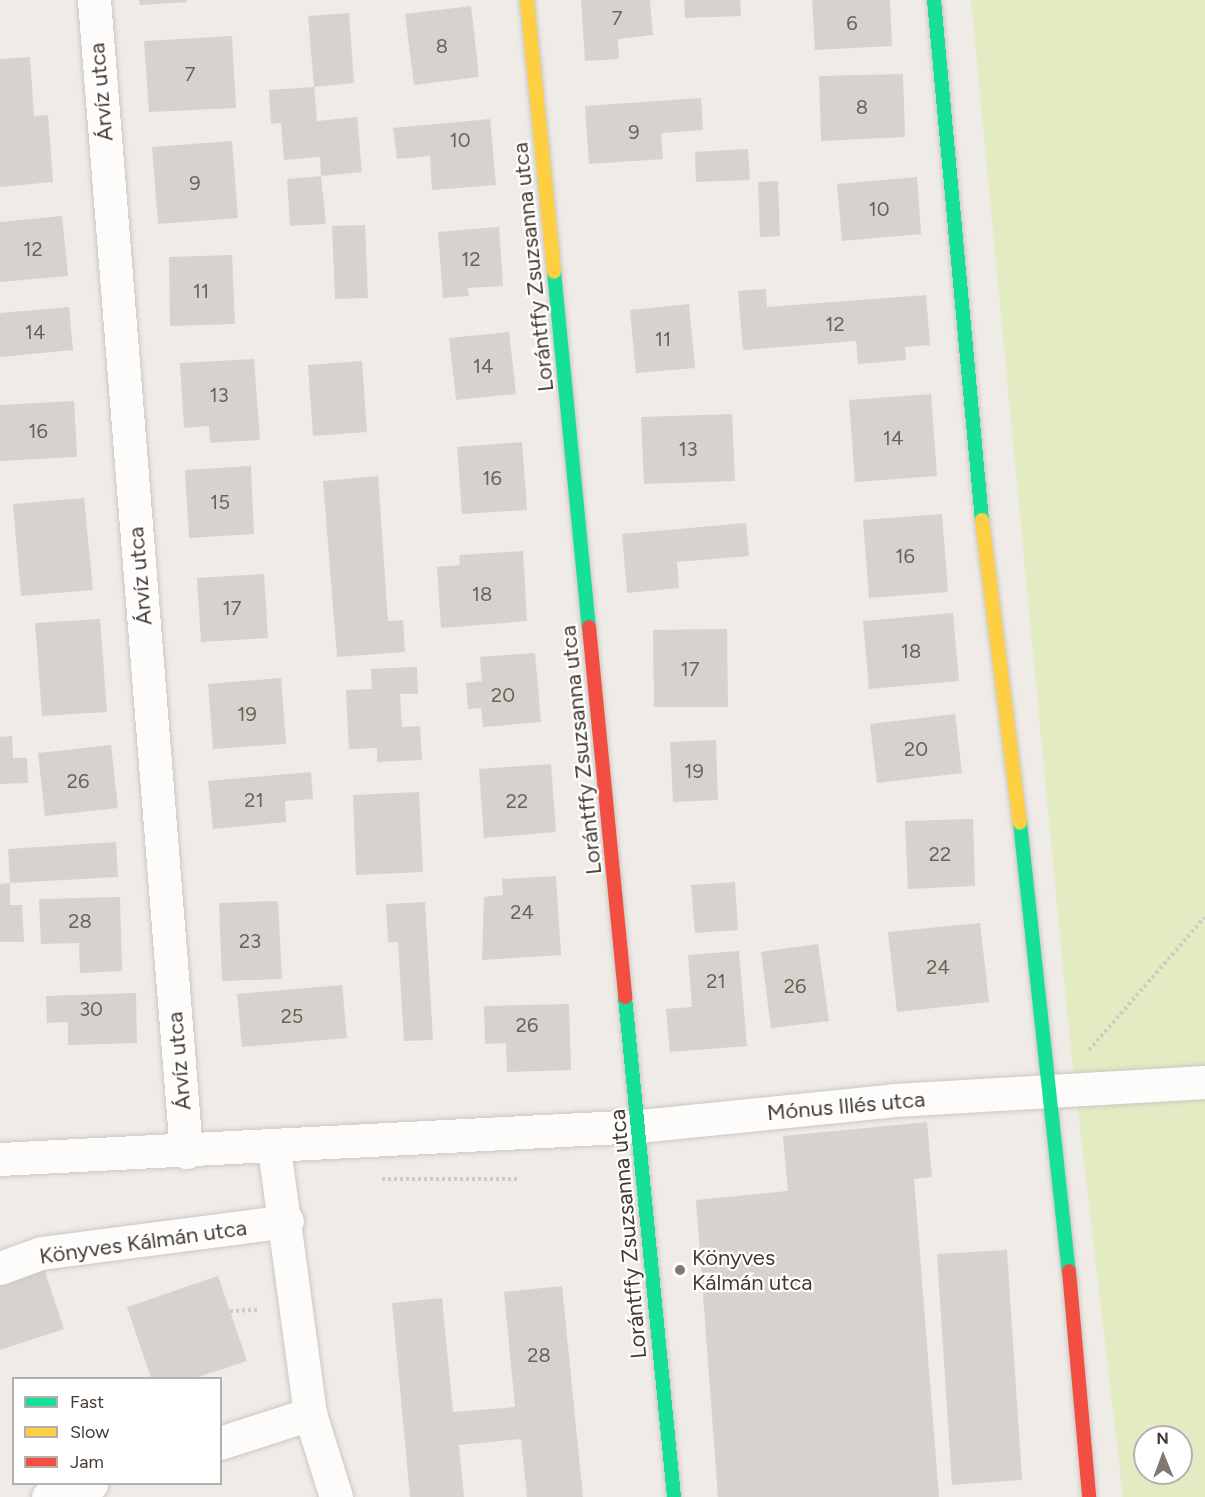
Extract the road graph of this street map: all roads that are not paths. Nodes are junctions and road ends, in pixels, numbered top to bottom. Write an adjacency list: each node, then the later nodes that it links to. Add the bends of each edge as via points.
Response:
1 (94, 0): 8 (street, Árvíz utca)
2 (527, 0): 6 (main road, Lorántffy Zsuzsanna utca)
3 (934, 0): 5 (main road, via 978,486)
4 (1205, 1082): 5 (street, Mónus Illés utca)
5 (1053, 1092): 6 (street, Mónus Illés utca, via 894,1100); 18 (main road)
6 (640, 1126): 7 (street); 17 (main road, Lorántffy Zsuzsanna utca)
7 (274, 1148): 8 (street); 10 (street)
8 (186, 1152): 9 (street)
9 (0, 1159)
10 (287, 1221): 11 (street, Könyves Kálmán utca, via 41,1253); 12 (street)
11 (0, 1268)
12 (310, 1414): 13 (street); 16 (street)
13 (222, 1442)
14 (88, 1485): 15 (street)
15 (48, 1497)
16 (336, 1497)
17 (674, 1497)
18 (1089, 1497)

